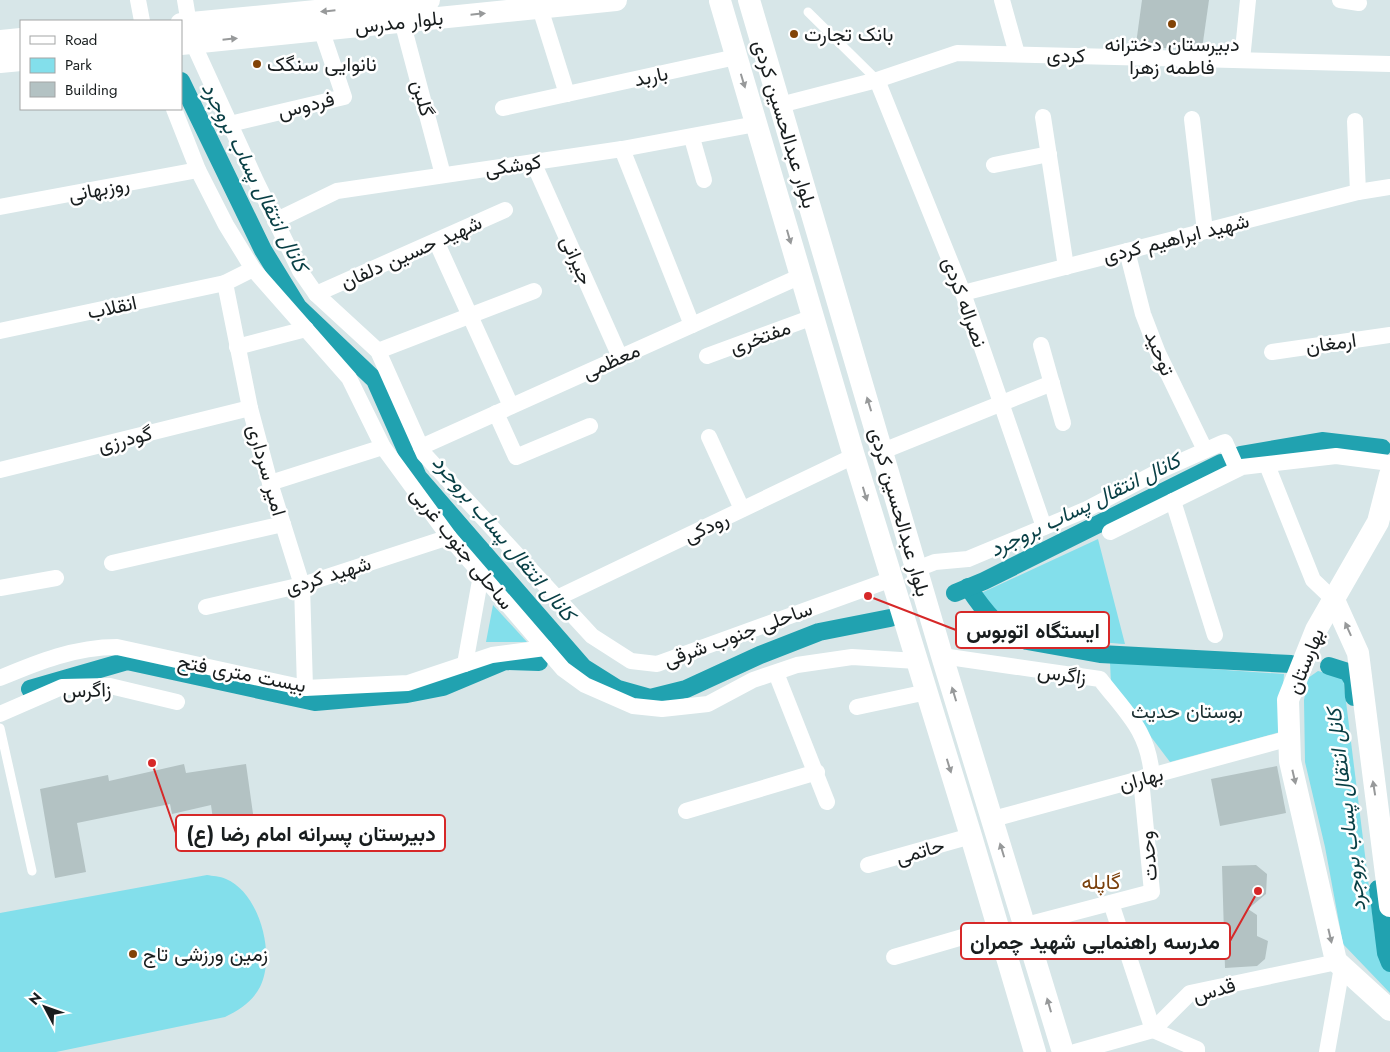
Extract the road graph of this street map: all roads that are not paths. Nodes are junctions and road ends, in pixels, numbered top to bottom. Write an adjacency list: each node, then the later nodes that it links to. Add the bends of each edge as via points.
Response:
1 (138, 0): 13 (street)
2 (185, 0): 16 (street, ساحلی جنوب شرقی)
3 (429, 0): 16 (main road, بلوار مدرس, one-way to 16)
4 (616, 0): 11 (main road, بلوار مدرس)
5 (726, 0): 21 (main road, بلوار عبدالحسین کردی)
6 (748, 0): 19 (main road, بلوار عبدالحسین کردی)
7 (1002, 0): 20 (street)
8 (1248, 0): 23 (street)
9 (1340, 0): 10 (street)
10 (1359, 3)
11 (540, 8): 14 (main road, بلوار مدرس, one-way to 11); 27 (street)
12 (808, 12): 26 (lane)
13 (142, 20)
14 (402, 21): 15 (main road, بلوار مدرس); 42 (street, گلبن)
15 (321, 29): 16 (main road, بلوار مدرس, one-way to 15); 34 (street, فردوس, via 344,97)
16 (186, 34): 34 (street, ساحلی جنوب شرقی)
17 (20, 39): 18 (main road)
18 (0, 41)
19 (763, 49): 21 (main road, via 749,44 742,47); 28 (main road, بلوار عبدالحسین کردی)
20 (1017, 54): 23 (street, کردی); 26 (street, کردی, via 957,53)
21 (736, 57): 27 (street, باربد); 35 (main road, بلوار عبدالحسین کردی, one-way to 35)
22 (20, 60): 24 (main road)
23 (1242, 60): 25 (street, کردی)
24 (0, 62)
25 (1390, 64)
26 (877, 80): 28 (street, کردی); 57 (street, نصراله کردی)
27 (567, 94): 29 (street, باربد)
28 (780, 105): 81 (main road, بلوار عبدالحسین کردی, one-way to 28)
29 (503, 108)
30 (174, 110): 41 (street, ساحلی جنوب غربی)
31 (1043, 117): 38 (street)
32 (1192, 119): 49 (street)
33 (1355, 122): 45 (street)
34 (230, 124): 48 (street, ساحلی جنوب شرقی)
35 (756, 124): 36 (street, کوشکی); 54 (main road, بلوار عبدالحسین کردی, one-way to 54)
36 (692, 138): 37 (street, کوشکی); 43 (street)
37 (622, 149): 39 (street, کوشکی); 61 (street)
38 (1049, 154): 40 (street); 52 (street)
39 (534, 162): 42 (street, کوشکی); 70 (street, جیرانی)
40 (994, 165)
41 (198, 170): 46 (street, روزبهانی); 53 (street, ساحلی جنوب غربی)
42 (443, 175): 48 (street, کوشکی, via 337,191)
43 (704, 180)
44 (1390, 187): 45 (street, شهید ابراهیم کردی)
45 (1358, 192): 49 (street, شهید ابراهیم کردی)
46 (0, 207)
47 (505, 210): 50 (street, شهید حسین دلفان)
48 (276, 221): 58 (street, ساحلی جنوب شرقی, via 300,271)
49 (1205, 231): 51 (street, شهید ابراهیم کردی)
50 (436, 241): 58 (street, شهید حسین دلفان); 59 (street)
51 (1127, 251): 52 (street, شهید ابراهیم کردی); 80 (street, توحید, via 1143,314 1158,353)
52 (1066, 267): 57 (street, شهید ابراهیم کردی)
53 (253, 269): 55 (street); 62 (street, ساحلی جنوب غربی)
54 (801, 276): 60 (main road, بلوار عبدالحسین کردی); 61 (street, معظمی)
55 (224, 283): 63 (street, انقلاب); 66 (street, امیر سرداری)
56 (534, 291): 59 (street)
57 (963, 293): 72 (street, نصراله کردی)
58 (316, 294): 67 (street, ساحلی جنوب شرقی)
59 (470, 316): 67 (street); 74 (street)
60 (813, 317): 69 (street, مفتخری); 82 (main road, بلوار عبدالحسین کردی)
61 (692, 325): 70 (street, معظمی)
62 (306, 329): 66 (street); 78 (street, ساحلی جنوب غربی, via 349,378)
63 (0, 331)
64 (1390, 335): 68 (street, ارمغان)
65 (1041, 345): 71 (street)
66 (238, 347): 73 (street, امیر سرداری)
67 (378, 351): 79 (street, ساحلی جنوب شرقی)
68 (1272, 352)
69 (707, 356)
70 (620, 357): 74 (street, معظمی)
71 (1052, 383): 72 (street); 75 (street)
72 (1002, 404): 81 (street); 92 (street, نصراله کردی)
73 (250, 408): 86 (street, گودرزی); 88 (street, امیر سرداری)
74 (503, 409): 76 (street, via 516,457); 79 (street, معظمی)
75 (1063, 423)
76 (590, 426)
77 (709, 437): 90 (street)
78 (383, 447): 88 (street); 94 (street, ساحلی جنوب غربی)
79 (421, 447): 102 (street, ساحلی جنوب شرقی)
80 (1205, 450): 85 (street, via 1225,442); 92 (street)
81 (883, 451): 96 (main road, بلوار عبدالحسین کردی)
82 (854, 456): 90 (street, رودکی); 99 (main road, بلوار عبدالحسین کردی, one-way to 99)
83 (1390, 463): 84 (street, via 1336,456)
84 (1267, 465): 85 (street); 103 (street, via 1313,580)
85 (1237, 469): 89 (street)
86 (0, 470)
87 (1390, 475): 103 (main road, via 1378,522)
88 (270, 483): 91 (street, امیر سرداری)
89 (1173, 501): 93 (street); 105 (street)
90 (742, 509): 102 (street, رودکی)
91 (283, 524): 95 (street); 100 (street, امیر سرداری)
92 (1044, 527): 96 (street, via 968,560 935,562)
93 (1110, 532)
94 (449, 537): 97 (street, ساحلی جنوب غربی); 100 (street, شهید کردی)
95 (112, 562)
96 (917, 569): 99 (main road); 107 (main road, بلوار عبدالحسین کردی)
97 (481, 575): 106 (street, ساحلی جنوب غربی); 109 (street)
98 (56, 578): 101 (street)
99 (892, 579): 102 (street, ساحلی جنوب شرقی, via 657,664 631,662 617,654 592,636); 108 (main road, بلوار عبدالحسین کردی)
100 (302, 584): 104 (street, شهید کردی); 112 (street, امیر سرداری)
101 (0, 588)
102 (557, 598)
103 (1334, 600): 118 (main road, بهارستان, via 1316,630 1288,700); 123 (main road, بهارستان, one-way to 103, via 1358,653)
104 (206, 607)
105 (1215, 635)
106 (545, 648): 109 (street, بیست متری فتح, via 492,655); 110 (street, ساحلی جنوب غربی, via 563,669 585,685 633,706 662,709 708,704 753,680)
107 (942, 656): 108 (main road); 120 (street, زاگرس, via 1100,679 1141,731 1150,755); 124 (main road, بلوار عبدالحسین کردی, one-way to 107)
108 (917, 661): 110 (street, ساحلی جنوب غربی, via 852,657 797,665); 113 (main road, بلوار عبدالحسین کردی)
109 (465, 664): 112 (street, بیست متری فتح, via 408,683)
110 (776, 673): 119 (street)
111 (0, 678): 112 (street, بیست متری فتح, via 40,661 91,647 117,647)
112 (305, 688)
113 (927, 692): 115 (street); 125 (main road, بلوار عبدالحسین کردی, one-way to 125)
114 (177, 702): 116 (street, زاگرس, via 110,686 62,687)
115 (857, 707)
116 (0, 714)
117 (0, 728): 127 (lane)
118 (1290, 738): 120 (street, بهاران); 133 (main road, بهارستان, one-way to 133, via 1290,761)
119 (817, 772): 121 (street); 122 (street)
120 (1147, 777): 124 (street, بهاران); 128 (street, وحدت, via 1152,892)
121 (827, 802)
122 (686, 811)
123 (1384, 814): 129 (main road, بهارستان)
124 (993, 819): 130 (main road, بلوار عبدالحسین کردی, one-way to 124)
125 (971, 836): 126 (street, حاتمی); 131 (main road, بلوار عبدالحسین کردی)
126 (868, 865)
127 (32, 872)
128 (1111, 903): 130 (street, وحدت); 135 (street)
129 (1390, 906)
130 (1026, 925): 138 (main road, بلوار عبدالحسین کردی, one-way to 130)
131 (997, 927): 132 (street); 137 (main road, بلوار عبدالحسین کردی)
132 (894, 957)
133 (1340, 964): 134 (main road); 135 (street, قدس, via 1190,993); 140 (street)
134 (1390, 1010)
135 (1153, 1030): 136 (street); 139 (street, قدس)
136 (1202, 1051)
137 (1035, 1052)
138 (1063, 1052)
139 (1075, 1052)
140 (1327, 1052)

